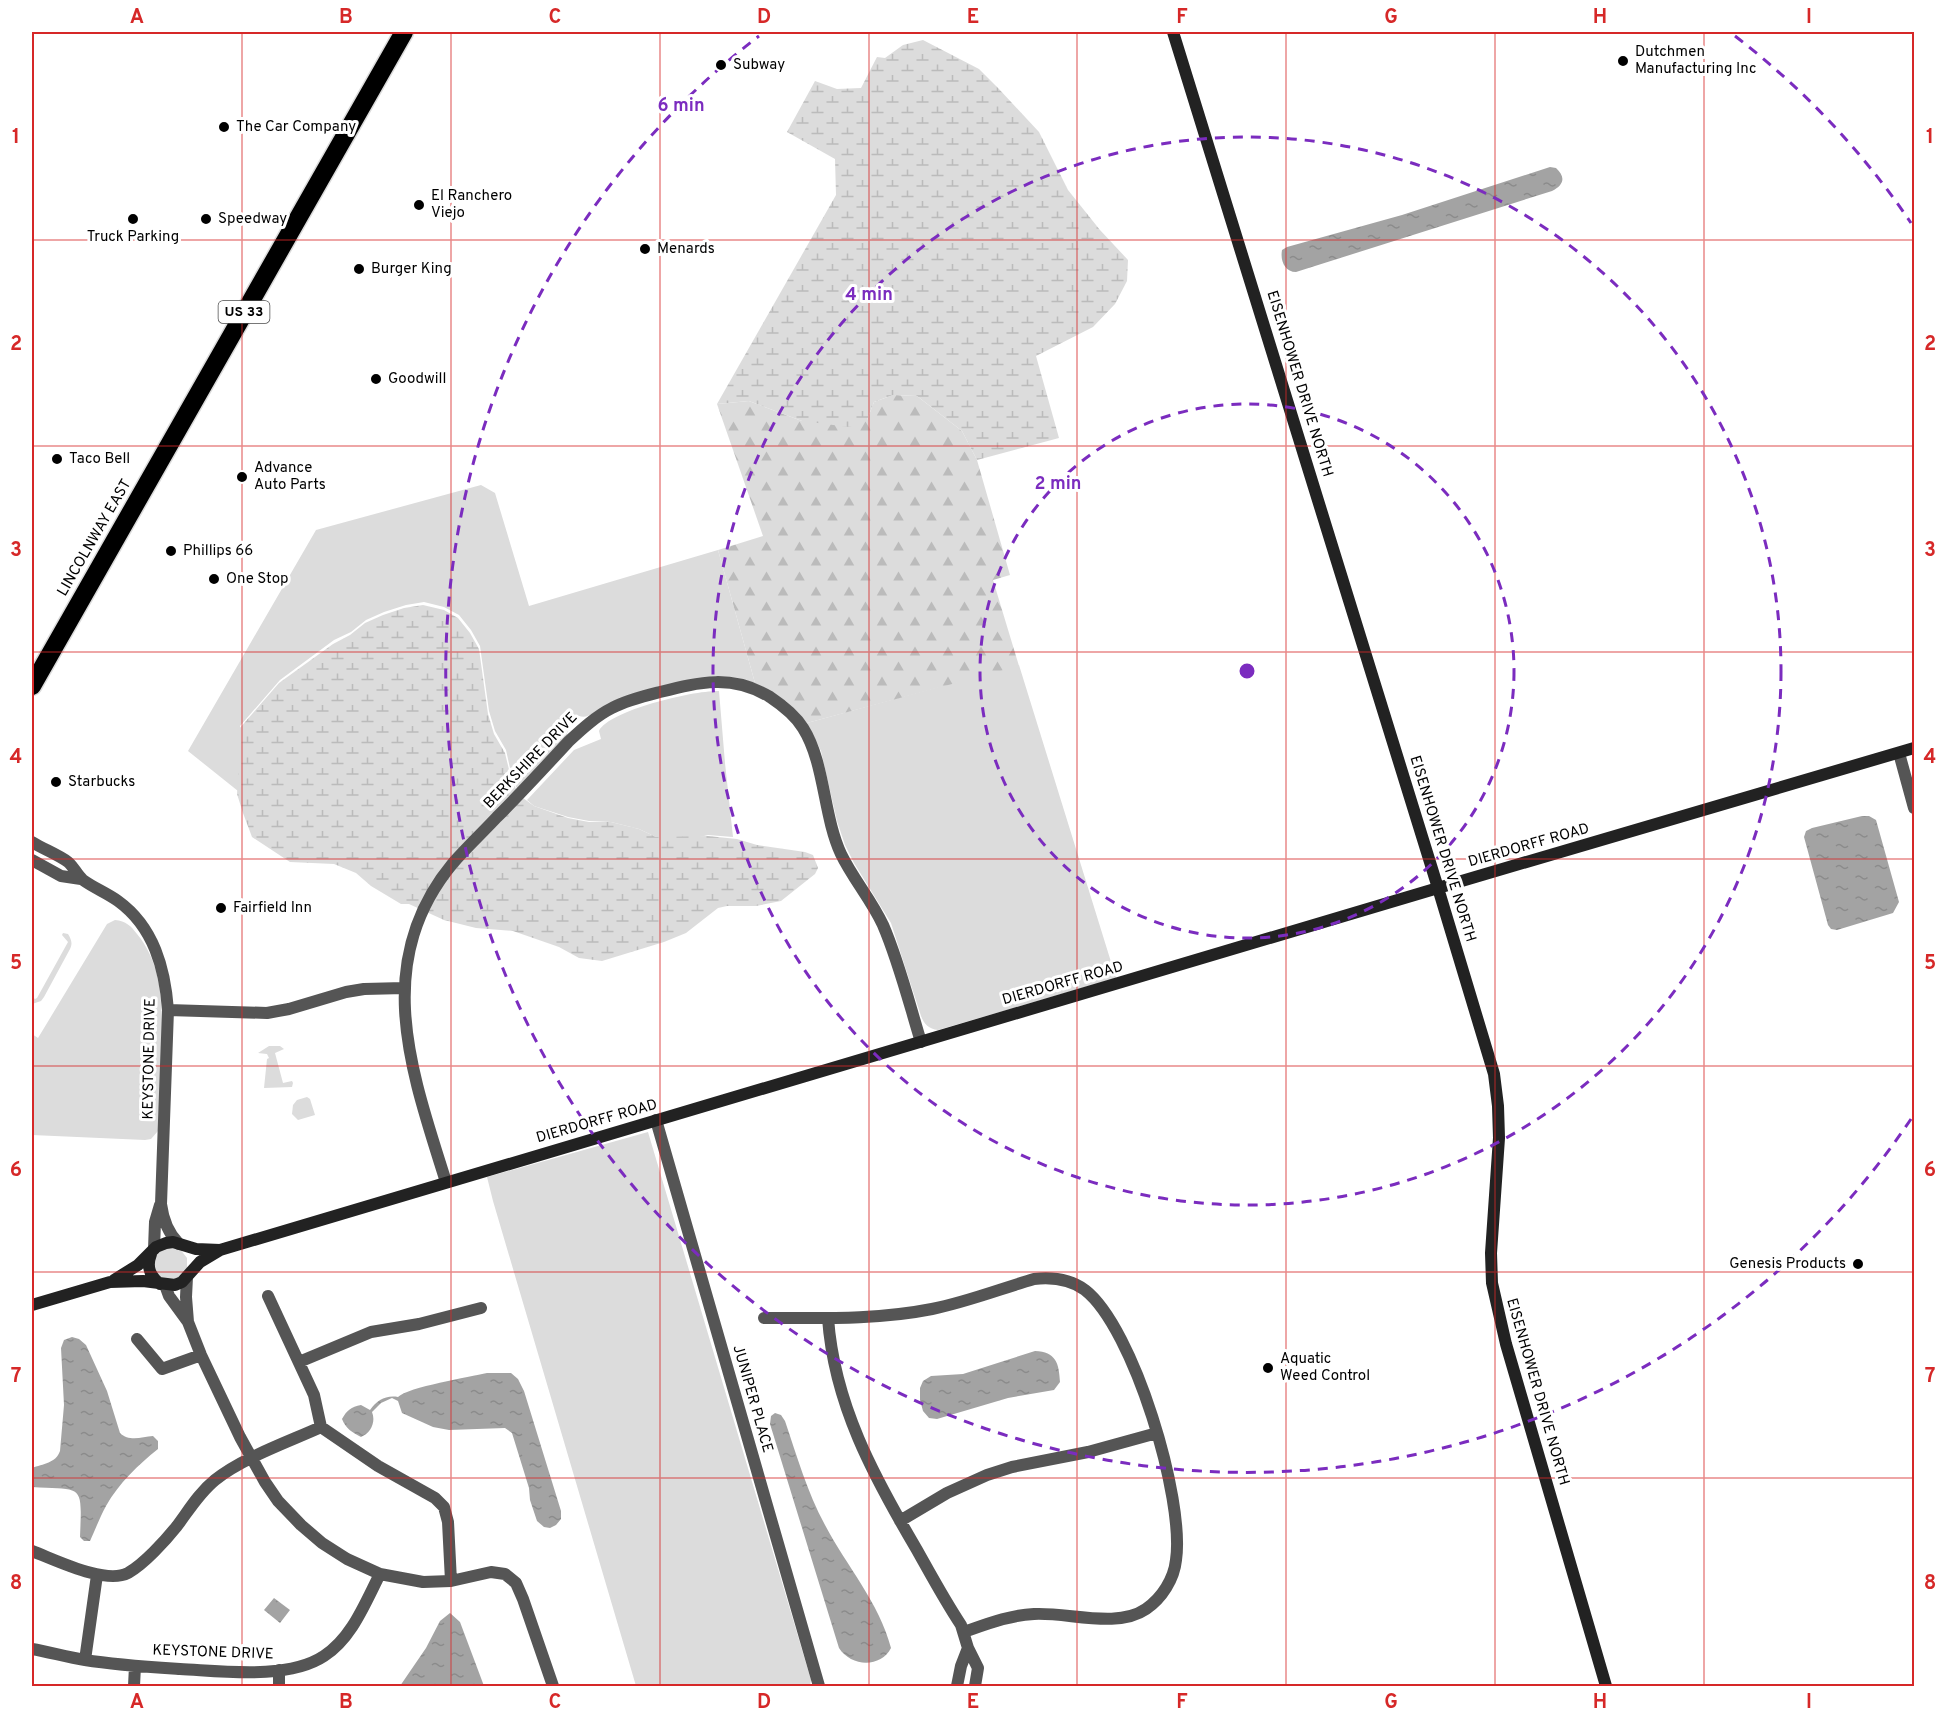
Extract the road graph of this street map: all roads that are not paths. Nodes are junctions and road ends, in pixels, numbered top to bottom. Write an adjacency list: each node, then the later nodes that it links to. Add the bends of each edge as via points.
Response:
1 (404, 32): 3 (highway, LINCOLNWAY EAST / US 33)
2 (1173, 32): 10 (street, EISENHOWER DRIVE NORTH)
3 (32, 686)
4 (1914, 748): 5 (street, DIERDORFF ROAD)
5 (1899, 753): 6 (street); 10 (street, DIERDORFF ROAD)
6 (1914, 808)
7 (32, 842): 9 (street, KEYSTONE DRIVE, via 69,863)
8 (32, 860): 9 (street, KEYSTONE DRIVE, via 61,876)
9 (81, 879): 12 (street, KEYSTONE DRIVE, via 119,902 150,936 163,969)
10 (1438, 888): 13 (street, DIERDORFF ROAD); 52 (street, EISENHOWER DRIVE NORTH, via 1494,1074 1498,1149 1491,1253 1498,1315)
11 (404, 988): 12 (street, via 364,988 267,1013); 13 (street, BERKSHIRE DRIVE, via 411,944 440,882 585,726 613,707 645,696 690,684 738,683 783,706 803,727 812,747 834,836 882,924); 15 (street, BERKSHIRE DRIVE, via 414,1076)
12 (168, 1011): 16 (street, KEYSTONE DRIVE)
13 (921, 1042): 14 (street, DIERDORFF ROAD)
14 (656, 1120): 15 (street, DIERDORFF ROAD); 49 (street, JUNIPER PLACE)
15 (446, 1182): 18 (street, DIERDORFF ROAD)
16 (161, 1204): 17 (street, KEYSTONE DRIVE, via 170,1235); 19 (street, KEYSTONE DRIVE)
17 (180, 1245): 18 (street, DIERDORFF ROAD); 19 (street, DIERDORFF ROAD, via 166,1243); 20 (street, via 191,1259)
18 (220, 1250): 20 (street, DIERDORFF ROAD)
19 (152, 1252): 21 (street, DIERDORFF ROAD); 22 (street, via 148,1260 151,1274)
20 (188, 1275): 22 (street, DIERDORFF ROAD, via 175,1285); 28 (street)
21 (110, 1282): 22 (street, DIERDORFF ROAD); 24 (street, DIERDORFF ROAD)
22 (163, 1284): 28 (street)
23 (268, 1296): 31 (street)
24 (32, 1305)
25 (481, 1308): 31 (street, via 371,1332)
26 (764, 1318): 27 (street)
27 (828, 1318): 33 (street, via 932,1309 1034,1280 1074,1283 1092,1296 1111,1321 1137,1373); 35 (street, via 831,1348 847,1411 866,1458)
28 (188, 1322): 30 (street)
29 (137, 1339): 30 (street, via 162,1369)
30 (201, 1355): 34 (street)
31 (299, 1362): 32 (street, via 314,1395)
32 (321, 1427): 34 (street); 39 (street, via 444,1507)
33 (1157, 1433): 35 (street, via 987,1474); 40 (street, via 1171,1490 1177,1546 1175,1568 1161,1595 1145,1610 1121,1618 1020,1615)
34 (251, 1459): 37 (street, via 278,1501 301,1525 347,1559); 38 (street, via 216,1479 166,1539 126,1574)
35 (900, 1521): 40 (street)
36 (32, 1551): 38 (street)
37 (380, 1574): 39 (street, via 423,1582); 45 (street, KEYSTONE DRIVE, via 338,1645 305,1666)
38 (97, 1575): 43 (street)
39 (451, 1581): 48 (street, via 491,1572 505,1574 516,1583)
40 (964, 1632): 42 (street)
41 (32, 1648): 43 (street, KEYSTONE DRIVE)
42 (968, 1648): 50 (street); 51 (street, via 978,1668)
43 (85, 1660): 44 (street, KEYSTONE DRIVE)
44 (135, 1666): 45 (street, KEYSTONE DRIVE, via 238,1672); 46 (street)
45 (279, 1670): 47 (street)
46 (134, 1686)
47 (279, 1686)
48 (552, 1686)
49 (819, 1686)
50 (957, 1686)
51 (975, 1686)
52 (1606, 1686)

